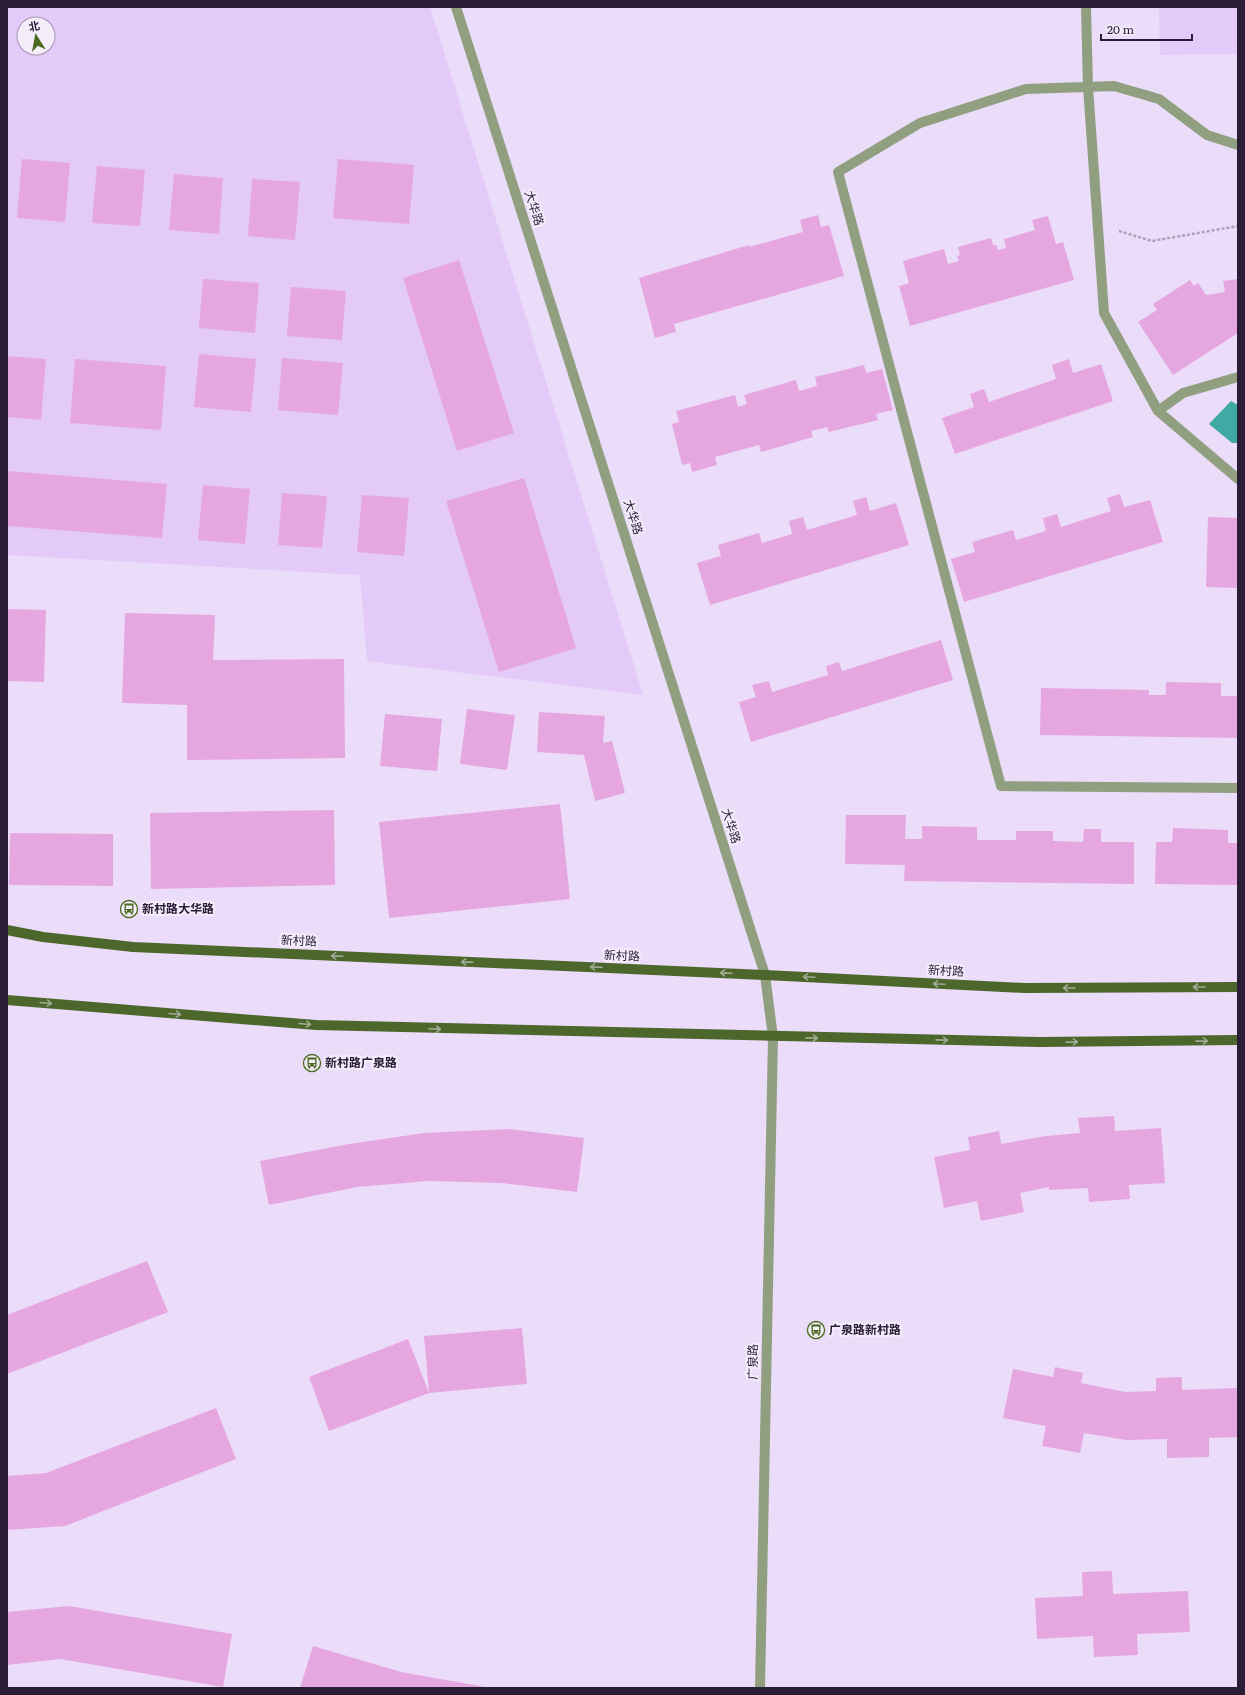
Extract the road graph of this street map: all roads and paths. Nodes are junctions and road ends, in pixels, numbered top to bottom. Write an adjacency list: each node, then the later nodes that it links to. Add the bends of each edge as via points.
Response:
1 (456, 7): 12 (street, 大华路)
2 (1086, 7): 3 (street)
3 (1088, 87): 4 (street, via 1114,86 1159,99 1207,135); 5 (street); 10 (street, via 1026,89 920,123 838,172 1001,786)
4 (1238, 145)
5 (1098, 226): 6 (path, via 1152,241); 8 (street, via 1104,313)
6 (1238, 226)
7 (1238, 377): 8 (street, via 1183,394)
8 (1158, 411): 9 (street)
9 (1238, 479)
10 (1238, 788)
11 (7, 930): 12 (main road, 新村路, one-way to 11, via 133,947)
12 (765, 975): 13 (main road, 新村路, one-way to 12, via 1024,988); 15 (street, 大华路)
13 (1238, 987)
14 (7, 1000): 15 (main road, one-way to 15, via 316,1025)
15 (773, 1037): 16 (main road, one-way to 16, via 1040,1042); 17 (street, 广泉路)
16 (1238, 1040)
17 (760, 1688)

